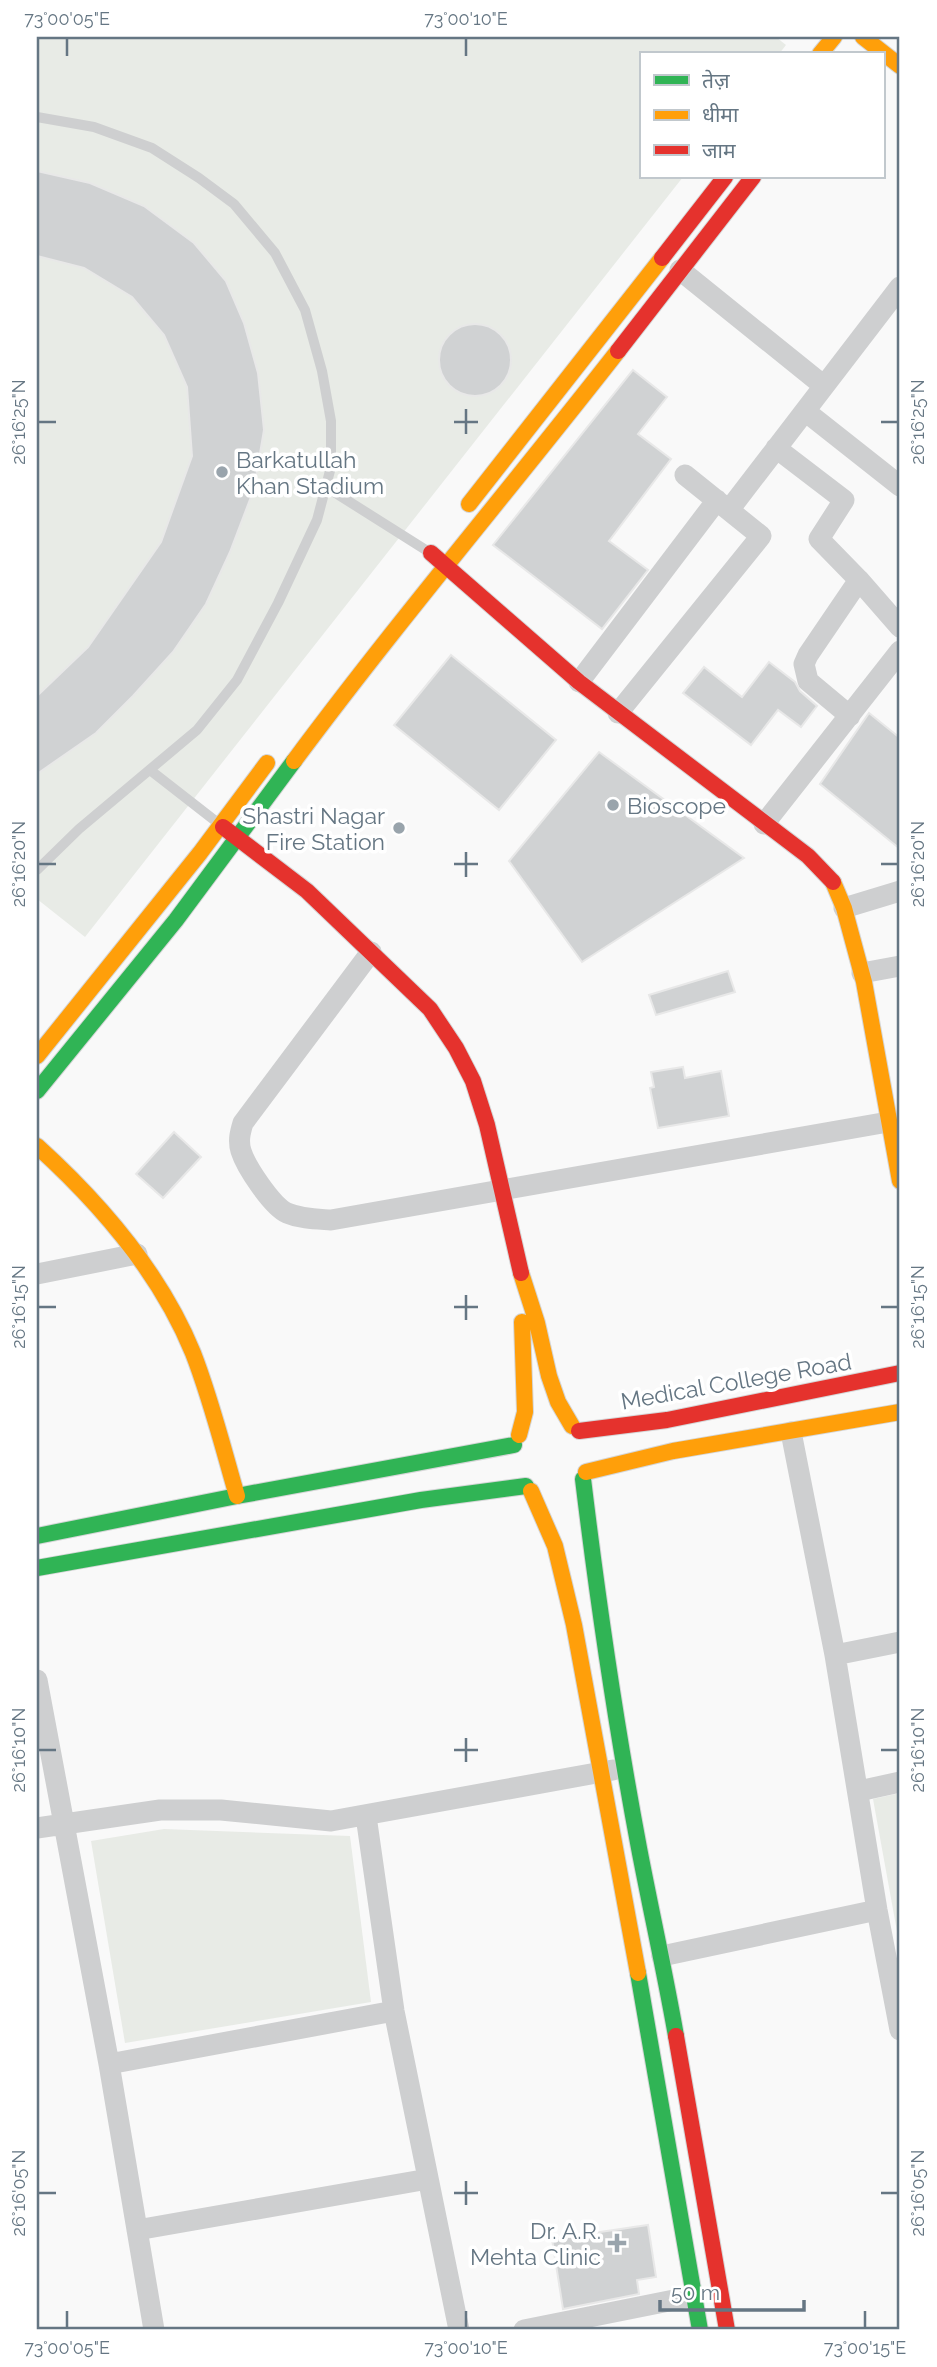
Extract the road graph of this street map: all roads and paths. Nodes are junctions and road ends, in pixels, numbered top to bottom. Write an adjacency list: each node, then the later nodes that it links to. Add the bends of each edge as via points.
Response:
1 (834, 37): 3 (street)
2 (857, 40): 4 (street)
3 (822, 52)
4 (877, 52)
5 (884, 56): 6 (street)
6 (900, 66)
7 (37, 117): 18 (lane, via 94,127 152,148 234,204 275,253 305,310 322,371 331,421)
8 (724, 178): 20 (street)
9 (752, 178): 10 (street)
10 (680, 271): 13 (street); 22 (street)
11 (900, 287): 12 (street)
12 (892, 314): 13 (street)
13 (824, 386): 14 (street)
14 (805, 411): 15 (street); 17 (street)
15 (776, 448): 19 (street); 23 (street, via 844,500 819,539)
16 (685, 475): 19 (street)
17 (899, 483)
18 (326, 487): 21 (lane); 30 (lane, via 317,520 237,680 197,730)
19 (723, 505): 26 (street); 27 (street, via 761,536)
20 (456, 521)
21 (431, 553): 22 (street)
22 (446, 564): 26 (street); 33 (street)
23 (859, 580): 24 (street); 28 (street, via 804,664 808,681)
24 (900, 627)
25 (900, 651): 28 (street)
26 (579, 682): 27 (street)
27 (618, 713): 32 (street)
28 (850, 716): 32 (street)
29 (277, 751): 31 (street)
30 (150, 769): 31 (lane); 34 (lane)
31 (220, 824): 33 (street); 40 (street)
32 (764, 824): 36 (street, via 808,856 834,884)
33 (238, 838): 37 (street, via 307,891); 41 (street)
34 (37, 870)
35 (900, 891): 36 (street)
36 (844, 908): 39 (street)
37 (371, 952): 45 (street, via 430,1009 456,1048 487,1125); 45 (street, via 243,1124 239,1136 245,1159 274,1203 285,1212 309,1219 331,1220)
38 (900, 966): 39 (street)
39 (862, 973): 42 (street)
40 (37, 1056)
41 (37, 1091)
42 (888, 1122): 44 (street); 45 (street)
43 (37, 1146): 46 (street)
44 (900, 1181)
45 (501, 1191): 48 (street)
46 (137, 1254): 47 (street); 57 (street, via 185,1334)
47 (37, 1274)
48 (523, 1280): 52 (street, via 558,1402); 53 (street, via 525,1412)
49 (900, 1373): 52 (street, Medical College Road)
50 (900, 1412): 51 (street)
51 (791, 1432): 54 (street, via 673,1451); 61 (street)
52 (582, 1438): 53 (street, via 561,1421 544,1420); 54 (street)
53 (517, 1440): 55 (street, via 512,1456); 57 (street)
54 (585, 1476): 56 (street); 63 (street, via 599,1615)
55 (527, 1483): 59 (street); 64 (street, via 555,1546)
56 (566, 1493)
57 (237, 1496): 58 (street)
58 (37, 1536)
59 (37, 1568)
60 (900, 1642): 61 (street)
61 (835, 1655): 66 (street)
62 (37, 1680): 68 (street)
63 (625, 1768): 64 (street); 71 (street)
64 (602, 1771): 67 (street); 77 (street)
65 (900, 1782): 66 (street)
66 (859, 1791): 70 (street)
67 (366, 1816): 68 (street, via 331,1821 220,1810 160,1810); 72 (street)
68 (64, 1824): 69 (street); 74 (street)
69 (37, 1828)
70 (877, 1910): 71 (street); 73 (street)
71 (662, 1956): 82 (street)
72 (394, 2011): 74 (street); 75 (street)
73 (900, 2030)
74 (109, 2064): 76 (street)
75 (428, 2179): 76 (street); 79 (street)
76 (137, 2230): 78 (street)
77 (694, 2296): 80 (street); 81 (street)
78 (154, 2330)
79 (459, 2330)
80 (524, 2330)
81 (701, 2330)
82 (727, 2330)

